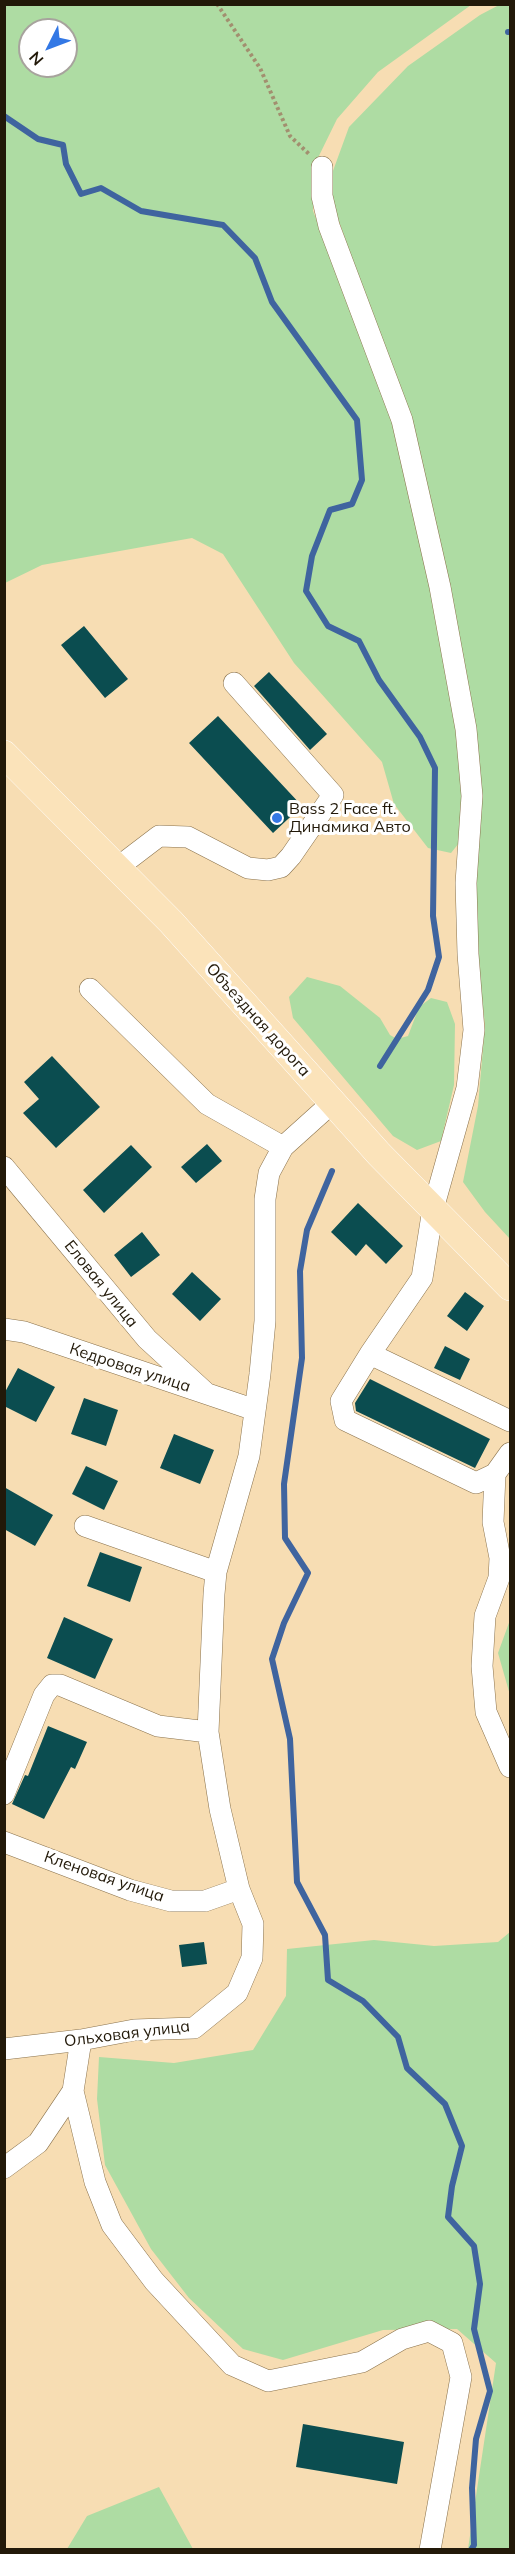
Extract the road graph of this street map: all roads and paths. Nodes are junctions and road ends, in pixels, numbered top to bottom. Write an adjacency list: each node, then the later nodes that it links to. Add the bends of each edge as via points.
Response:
1 (217, 4): 2 (path, via 260,68 290,136)
2 (322, 167): 10 (street, via 322,196 330,226 402,420 440,587 466,729 472,796 466,883 474,1030 467,1088)
3 (234, 683): 5 (street, via 333,795 281,867 248,868 188,837 159,836)
4 (4, 754): 5 (main road, Объездная дорога)
5 (117, 868): 7 (main road, Объездная дорога, via 171,922)
6 (90, 989): 8 (street, via 207,1104)
7 (333, 1102): 8 (street); 10 (main road, Объездная дорога)
8 (283, 1147): 15 (street, Ольховая улица, via 269,1173 265,1199 265,1321)
9 (4, 1167): 14 (street, Еловая улица, via 147,1339)
10 (433, 1209): 11 (main road, Объездная дорога); 13 (street, via 422,1278)
11 (510, 1287)
12 (4, 1329): 14 (street, Кедровая улица, via 24,1332)
13 (370, 1354): 16 (street); 18 (street, via 341,1401 345,1420 476,1484)
14 (206, 1394): 15 (street, Кедровая улица)
15 (255, 1410): 20 (street, Ольховая улица, via 249,1456)
16 (510, 1421)
17 (510, 1453): 18 (street)
18 (495, 1474): 22 (street, via 493,1522 500,1568 485,1616 482,1666 486,1712)
19 (85, 1526): 20 (street)
20 (216, 1572): 21 (street, Ольховая улица)
21 (208, 1732): 23 (street, via 159,1726 52,1685 44,1695); 25 (street, Ольховая улица, via 220,1809)
22 (510, 1767)
23 (4, 1794)
24 (4, 1842): 25 (street, Кленовая улица, via 130,1890 171,1901 205,1901)
25 (239, 1889): 26 (street, Ольховая улица, via 253,1924 252,1958 237,1993 194,2028 134,2030)
26 (81, 2040): 27 (street, Ольховая улица); 28 (street)
27 (4, 2049)
28 (73, 2091): 29 (street, via 38,2143); 30 (street, via 95,2182 112,2225 154,2281 232,2365 268,2381 362,2361 402,2339 429,2331 452,2343 461,2377)
29 (4, 2168)
30 (430, 2550)

